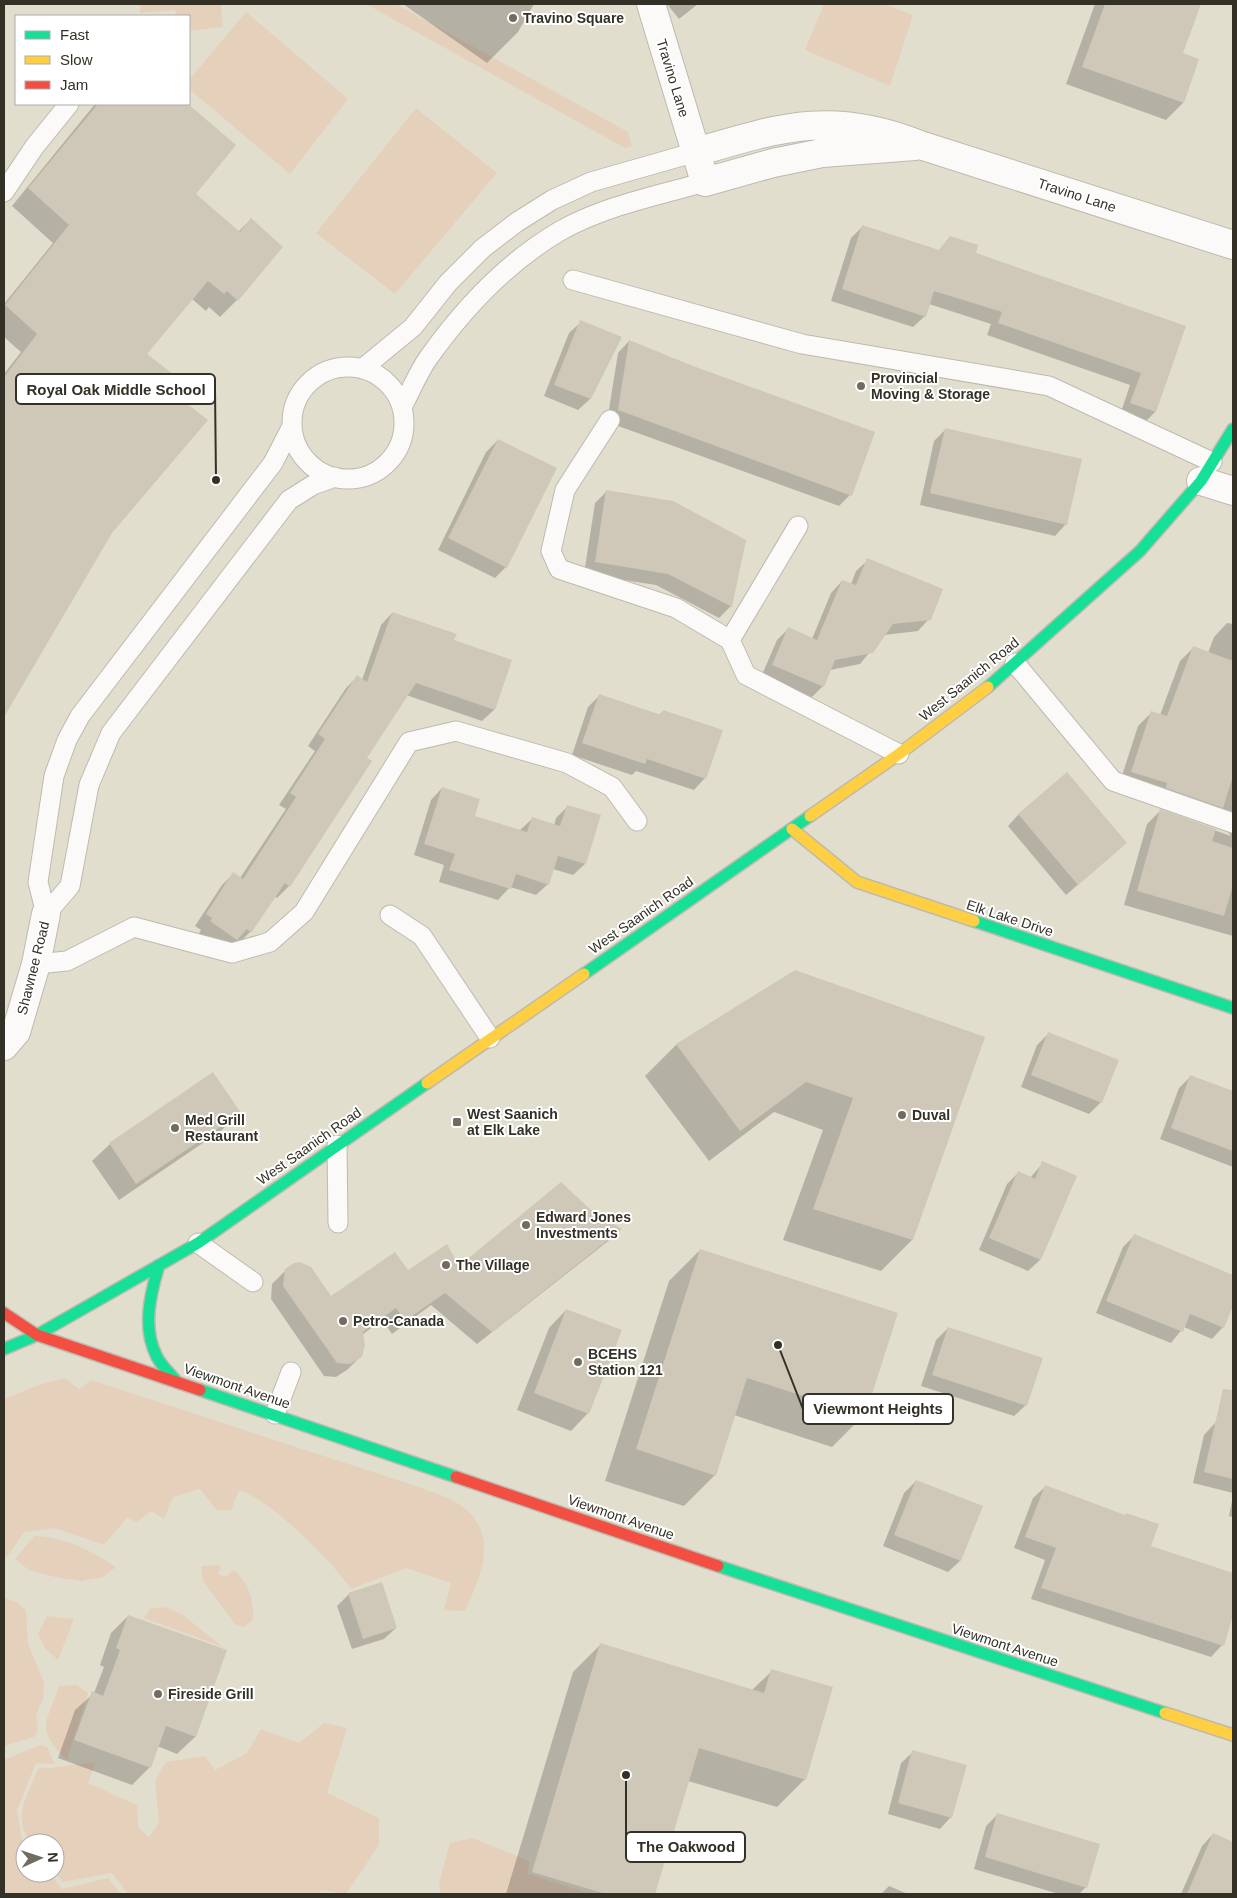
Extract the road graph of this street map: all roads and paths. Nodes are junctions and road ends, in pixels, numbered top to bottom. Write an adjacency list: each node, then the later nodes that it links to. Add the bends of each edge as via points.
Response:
1 (651, 4): 4 (street, Travino Lane)
2 (68, 105): 6 (lane)
3 (920, 145): 4 (street, Travino Lane, via 890,133 850,125 809,124 755,134); 5 (street, Travino Lane, via 822,153); 7 (street, Travino Lane)
4 (696, 152): 5 (street, Travino Lane); 9 (lane, via 592,182 552,200 517,222 448,283 413,327)
5 (705, 182): 10 (lane, via 602,213 561,231 528,253 491,284 428,358)
6 (4, 192)
7 (1233, 245)
8 (573, 280): 14 (lane, via 802,344 1049,386)
9 (362, 369): 10 (lane, via 380,376 394,390); 12 (lane, via 345,367 328,371 313,380 294,408)
10 (402, 407): 15 (lane, via 402,440 394,455 368,476 352,479)
11 (610, 420): 18 (lane, via 565,490 551,551 559,569 676,608)
12 (292, 426): 15 (lane, via 296,443 305,458 319,470); 24 (lane, via 273,463 80,716 67,740 54,776 38,882)
13 (1233, 429): 14 (street, West Saanich Road)
14 (1207, 471): 16 (street); 19 (street, West Saanich Road, via 1140,551)
15 (335, 477): 24 (lane, via 289,500 111,733 89,785 70,886)
16 (1233, 491)
17 (798, 526): 18 (lane)
18 (730, 640): 20 (lane, via 746,675)
19 (1015, 663): 20 (street, West Saanich Road); 22 (lane, via 1113,781)
20 (899, 754): 23 (street, West Saanich Road)
21 (637, 821): 26 (lane, via 612,787 567,763 456,731 409,742 304,912 270,942 232,953 134,927 67,961)
22 (1233, 823)
23 (792, 829): 27 (street, Elk Lake Drive, via 857,882); 28 (street, West Saanich Road)
24 (46, 914): 26 (street, Shawnee Road)
25 (390, 915): 28 (lane, via 422,936)
26 (36, 964): 29 (street, Shawnee Road, via 16,1032)
27 (1233, 1008)
28 (490, 1038): 30 (street, West Saanich Road)
29 (4, 1046)
30 (337, 1145): 31 (lane); 32 (street, West Saanich Road)
31 (338, 1223)
32 (198, 1243): 33 (street, West Saanich Road); 34 (lane)
33 (160, 1265): 36 (street, West Saanich Road); 39 (street, via 149,1300 151,1333 157,1357)
34 (254, 1282)
35 (4, 1313): 36 (street, Viewmont Avenue)
36 (37, 1335): 37 (street, West Saanich Road); 39 (street, Viewmont Avenue)
37 (4, 1349)
38 (291, 1372): 40 (lane)
39 (178, 1382): 40 (street, Viewmont Avenue)
40 (275, 1414): 41 (street, Viewmont Avenue)
41 (1233, 1736)

